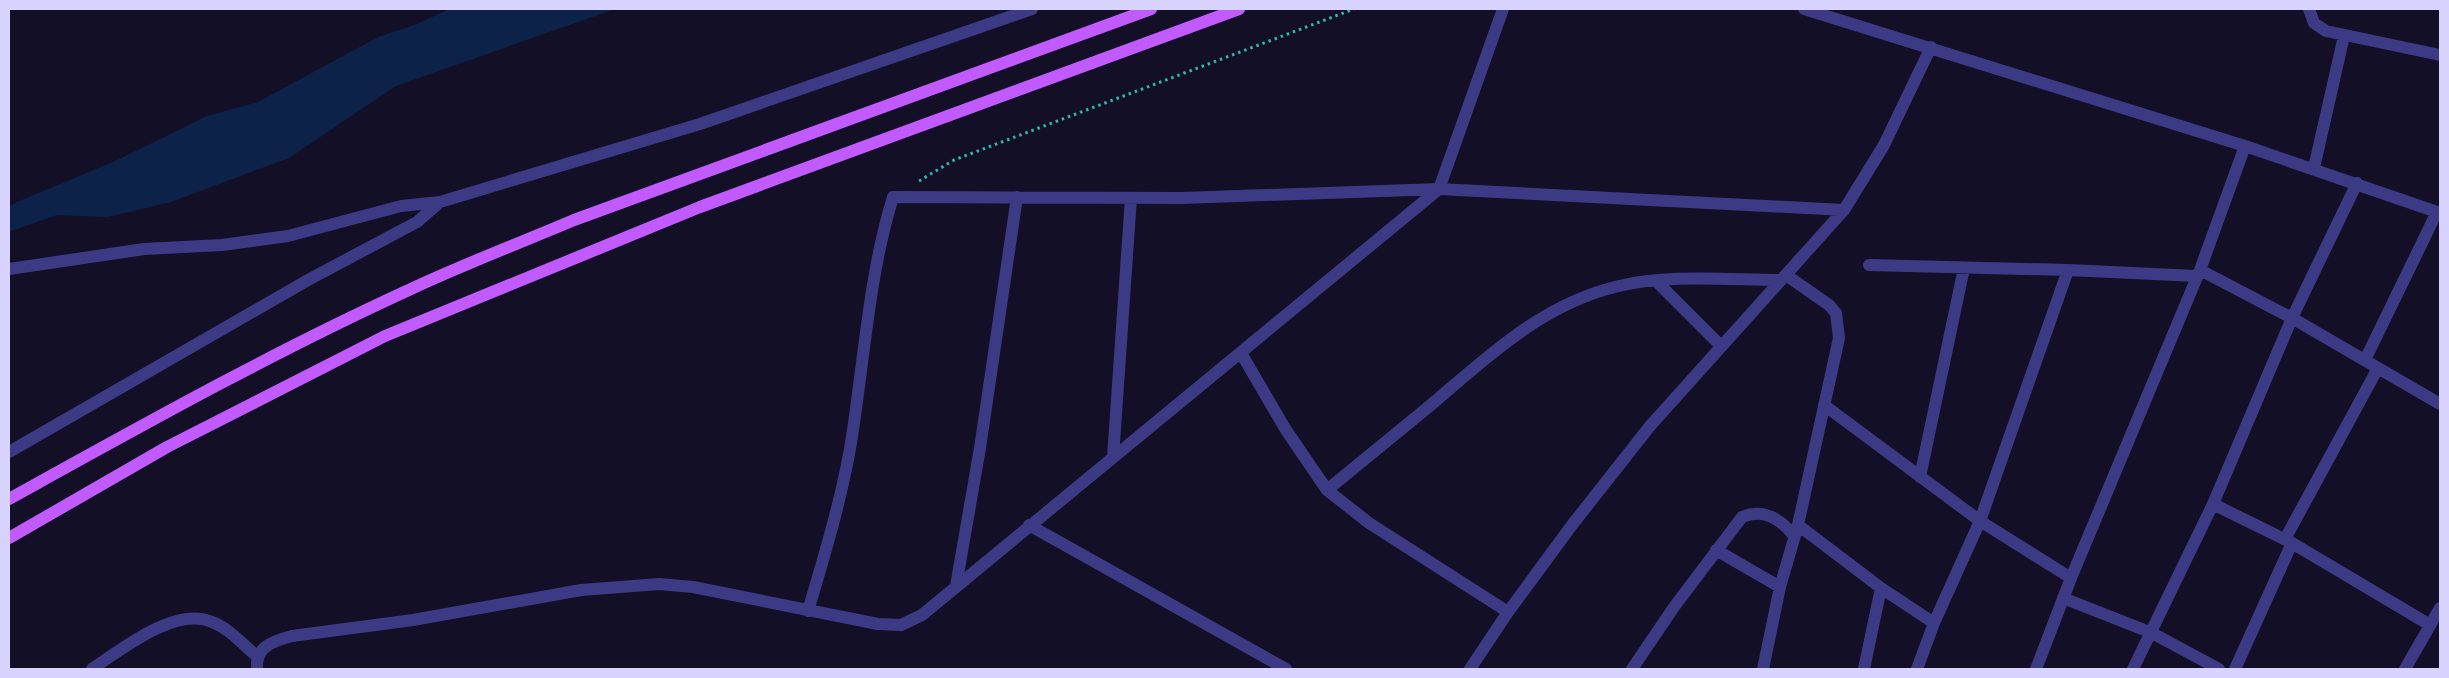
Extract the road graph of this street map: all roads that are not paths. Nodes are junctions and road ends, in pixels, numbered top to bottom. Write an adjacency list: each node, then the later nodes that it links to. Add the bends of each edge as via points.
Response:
1 (1032, 9): 16 (street, via 700,124)
2 (1151, 9): 37 (main road, via 574,220 464,266 304,341 154,418)
3 (1239, 9): 42 (main road, via 700,207 385,336 167,447)
4 (1503, 9): 13 (street)
5 (1804, 9): 8 (street)
6 (2309, 9): 7 (street, via 2318,27)
7 (2344, 36): 9 (street); 11 (street)
8 (1931, 47): 10 (street); 17 (street, via 1884,145)
9 (2440, 55)
10 (2245, 146): 11 (street); 23 (street)
11 (2314, 168): 12 (street)
12 (2357, 183): 18 (street); 26 (street)
13 (1439, 189): 15 (street); 17 (street); 28 (street)
14 (1017, 197): 15 (street); 46 (street); 51 (street, via 893,197 874,281 850,450 833,530)
15 (1131, 198): 34 (street)
16 (440, 202): 21 (street, via 395,207 288,236 222,246 144,250); 33 (street, via 417,222 308,280)
17 (1844, 210): 24 (street)
18 (2439, 213): 29 (street)
19 (1870, 265): 20 (street)
20 (1964, 268): 22 (street); 35 (street)
21 (9, 269)
22 (2068, 270): 23 (street); 39 (street)
23 (2199, 273): 26 (street); 45 (street)
24 (1783, 277): 25 (street); 27 (street); 32 (street, via 1820,297 1836,313 1839,338)
25 (1656, 281): 27 (street); 36 (street, via 1619,286 1586,296 1537,320 1505,342)
26 (2292, 318): 29 (street); 38 (street)
27 (1721, 346): 52 (street, via 1650,426)
28 (1241, 353): 34 (street); 36 (street, via 1286,430)
29 (2365, 360): 30 (street)
30 (2378, 368): 31 (street); 43 (street)
31 (2440, 404)
32 (1824, 405): 35 (street); 41 (street)
33 (9, 452)
34 (1113, 457): 40 (street)
35 (1920, 477): 39 (street)
36 (1327, 490): 52 (street, via 1369,523)
37 (9, 499)
38 (2213, 504): 43 (street); 55 (street)
39 (1980, 521): 45 (street); 53 (street)
40 (1029, 525): 46 (street); 58 (street)
41 (1796, 530): 44 (street, via 1778,519 1750,514 1742,517); 47 (street); 48 (street)
42 (9, 538)
43 (2288, 541): 54 (street); 67 (street)
44 (1716, 550): 47 (street); 60 (street)
45 (2071, 578): 49 (street)
46 (956, 586): 51 (street, via 922,615 901,624 878,624)
47 (1780, 587): 61 (street)
48 (1881, 588): 53 (street); 62 (street)
49 (2064, 598): 55 (street); 64 (street)
50 (2440, 608): 54 (street)
51 (808, 611): 56 (street, via 675,585 607,587 413,620 292,636 268,645)
52 (1508, 612): 59 (street)
53 (1934, 623): 63 (street)
54 (2430, 625): 68 (street)
55 (2152, 633): 65 (street); 66 (street)
56 (257, 663): 57 (street, via 214,622 196,617 172,623 137,640)
57 (92, 669)
58 (1286, 669)
59 (1470, 669)
60 (1632, 669)
61 (1763, 669)
62 (1864, 669)
63 (1917, 669)
64 (2036, 669)
65 (2133, 669)
66 (2219, 669)
67 (2236, 669)
68 (2405, 669)

